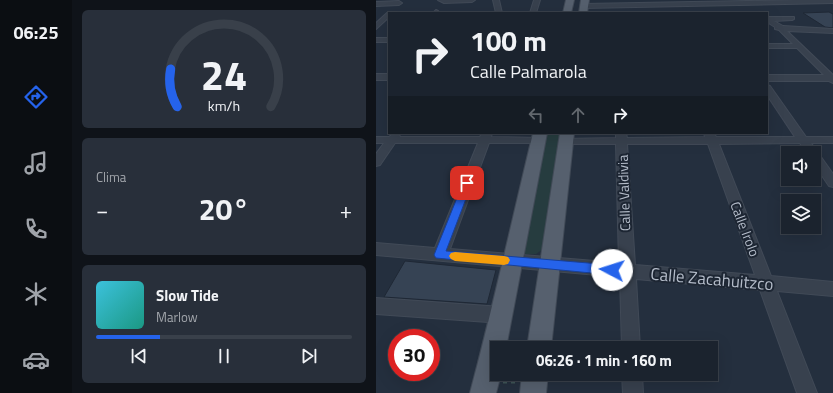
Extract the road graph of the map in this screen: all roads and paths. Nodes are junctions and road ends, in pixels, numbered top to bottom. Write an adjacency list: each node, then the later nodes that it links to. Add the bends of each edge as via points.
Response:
1 (441, 0): 2 (street)
2 (472, 0)
3 (496, 0): 18 (street)
4 (537, 0): 19 (street)
5 (570, 0): 20 (main road)
6 (833, 0): 8 (street)
7 (740, 1): 8 (street); 14 (street); 16 (street)
8 (779, 1)
9 (401, 2): 13 (street); 17 (street)
10 (636, 2): 11 (street); 12 (street)
11 (666, 2): 14 (street)
12 (601, 3): 15 (street)
13 (376, 4)
14 (684, 4): 21 (street)
15 (584, 6)
16 (753, 10)
17 (390, 12)
18 (499, 12)
19 (533, 12)
20 (567, 12)
21 (691, 12)
22 (388, 14): 26 (street)
23 (792, 18): 24 (street)
24 (768, 19)
25 (768, 20): 28 (street)
26 (376, 27)
27 (768, 27): 28 (street)
28 (781, 28): 29 (street); 33 (street)
29 (833, 31)
30 (376, 40): 31 (street)
31 (388, 40)
32 (768, 46): 33 (street)
33 (799, 46): 37 (street)
34 (376, 78): 35 (street)
35 (388, 78)
36 (768, 78): 37 (street)
37 (832, 78)
38 (768, 89): 46 (street)
39 (395, 137): 40 (street); 45 (street); 49 (street)
40 (485, 137): 41 (street); 53 (street)
41 (539, 137): 54 (main road)
42 (566, 137): 43 (street); 55 (main road)
43 (621, 137): 44 (street); 56 (street, Calle Valdivia)
44 (710, 137): 46 (street); 57 (street, Calle Irolo)
45 (376, 140)
46 (804, 140): 47 (street); 48 (street)
47 (833, 140)
48 (808, 146)
49 (376, 162)
50 (821, 166): 51 (street)
51 (833, 183)
52 (376, 249): 53 (street, Calle Zacahuitzco)
53 (440, 255): 54 (street, Calle Zacahuitzco)
54 (512, 261): 55 (street, Calle Zacahuitzco); 60 (main road)
55 (550, 264): 56 (street, Calle Zacahuitzco); 61 (main road)
56 (627, 272): 57 (street, Calle Zacahuitzco); 62 (street, Calle Valdivia)
57 (766, 283): 58 (street, Calle Zacahuitzco); 67 (street, Calle Irolo)
58 (833, 289)
59 (376, 306): 60 (street)
60 (502, 315): 65 (main road)
61 (540, 341)
62 (631, 341)
63 (633, 381): 66 (street)
64 (534, 383): 65 (path)
65 (485, 387)
66 (634, 393)
67 (807, 393)

